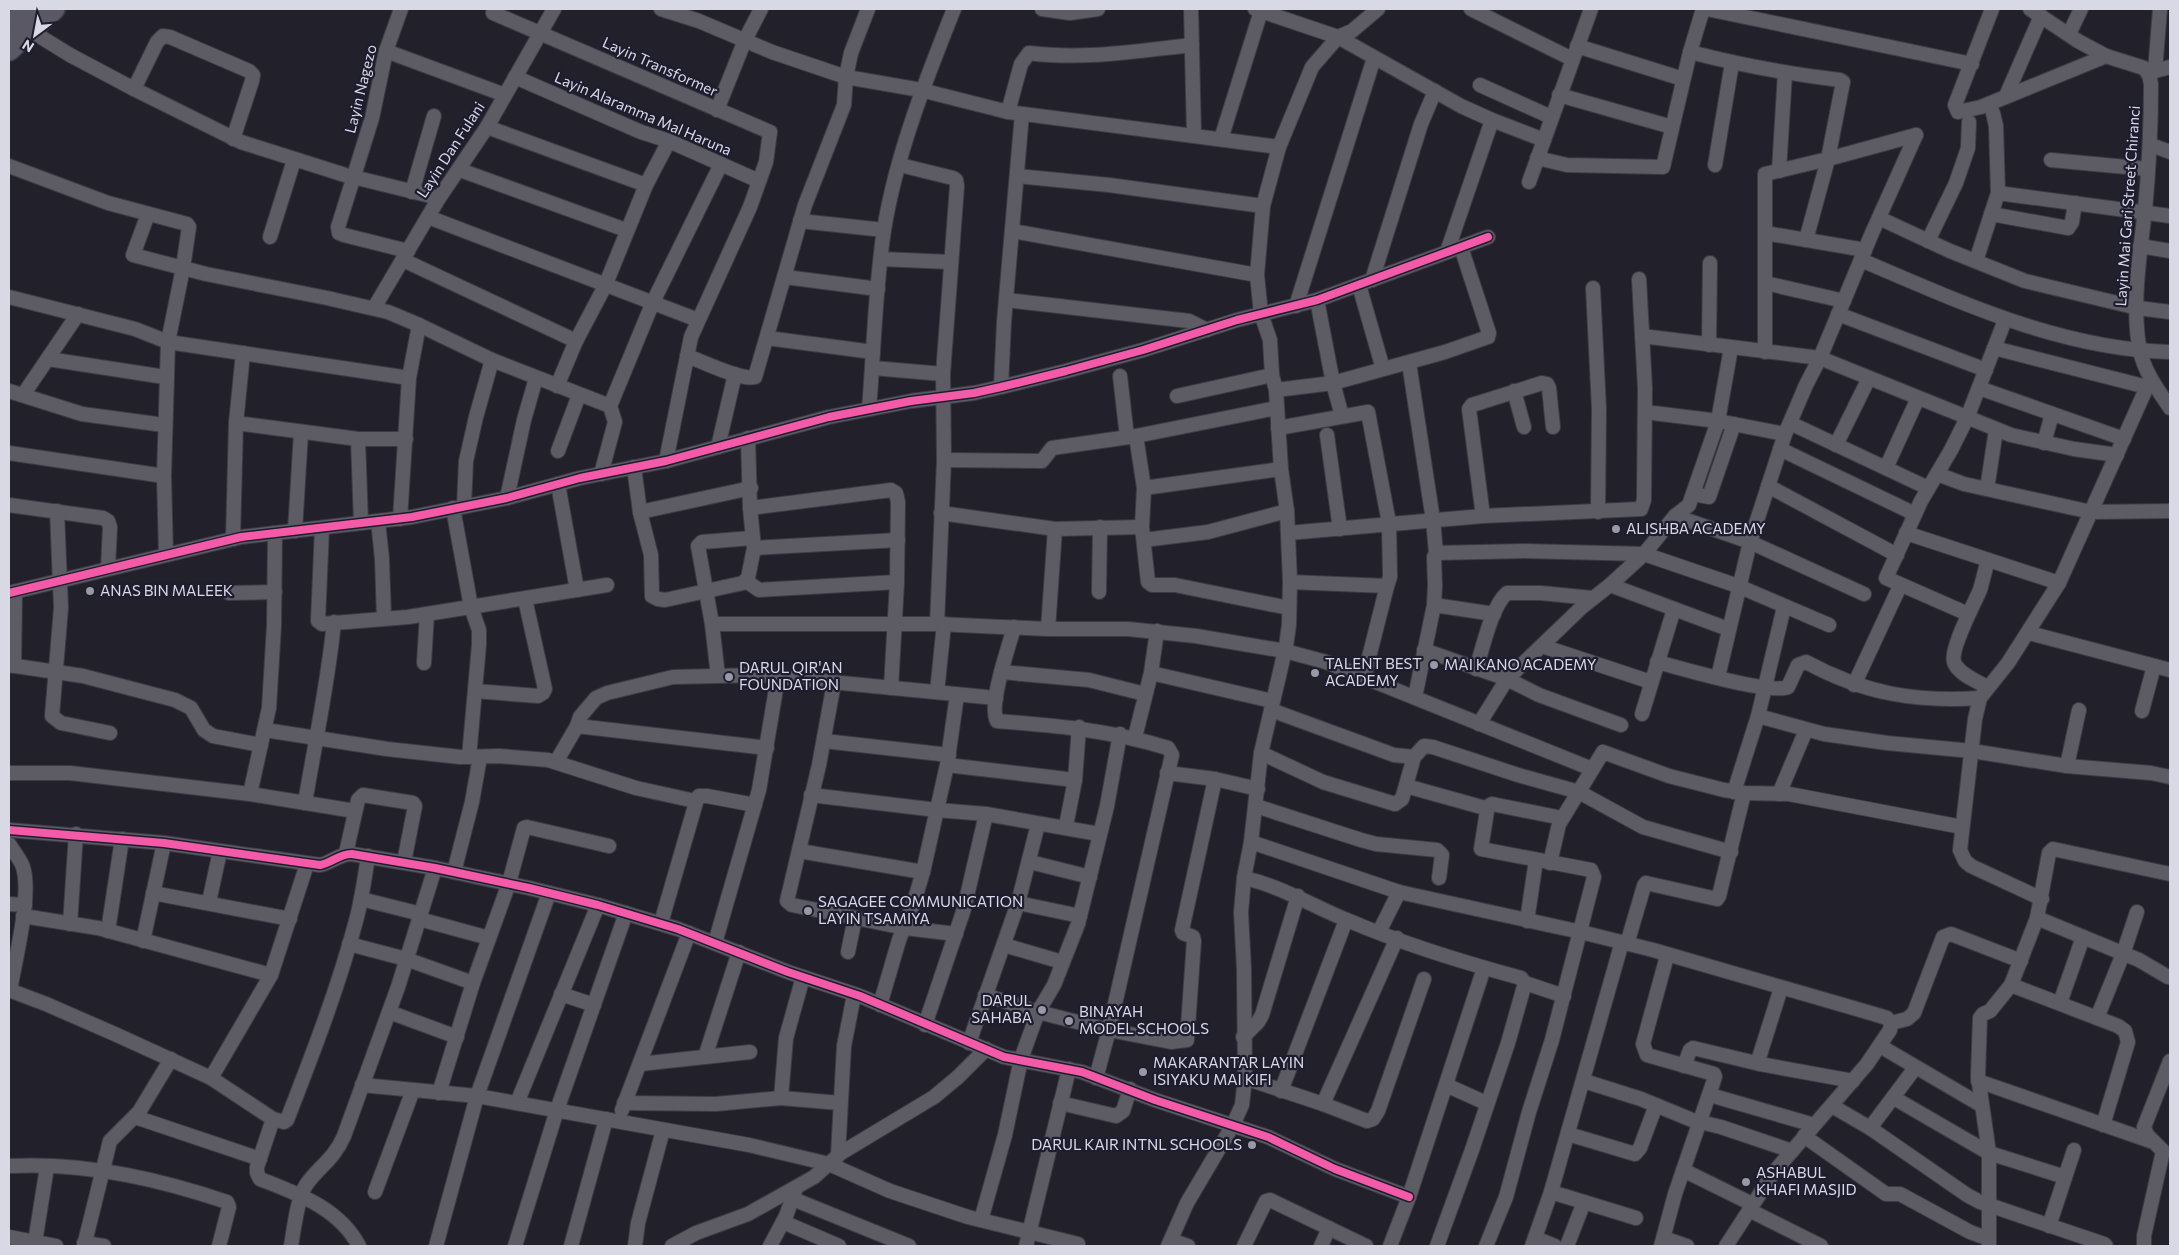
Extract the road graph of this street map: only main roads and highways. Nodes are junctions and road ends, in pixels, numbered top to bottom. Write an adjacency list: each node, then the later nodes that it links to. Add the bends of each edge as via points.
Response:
1 (29, 9): 3 (main road)
2 (54, 9): 4 (main road)
3 (9, 26)
4 (9, 50)

